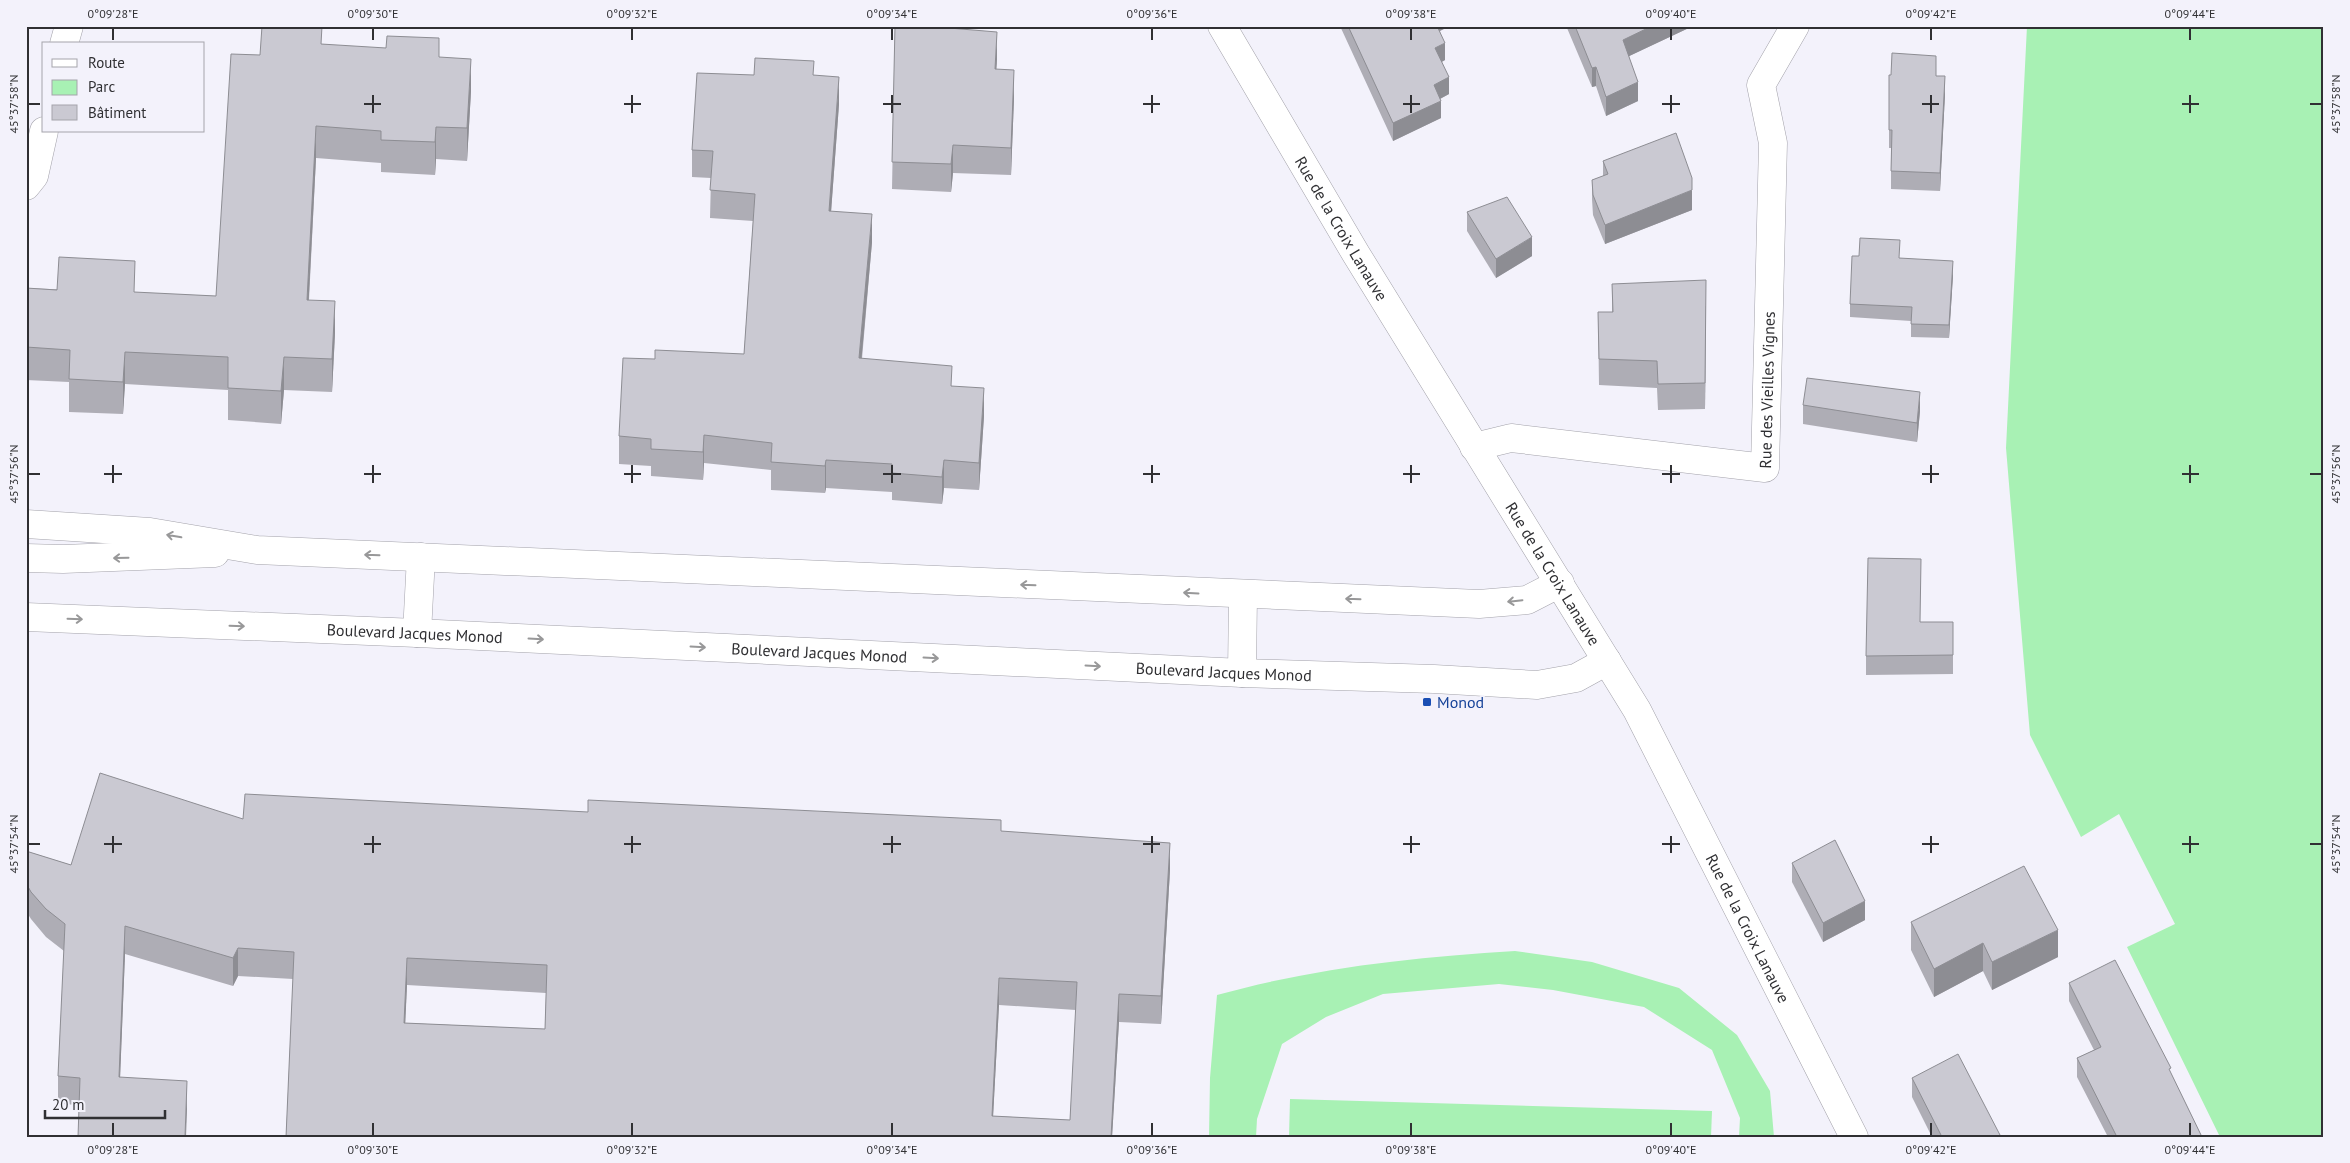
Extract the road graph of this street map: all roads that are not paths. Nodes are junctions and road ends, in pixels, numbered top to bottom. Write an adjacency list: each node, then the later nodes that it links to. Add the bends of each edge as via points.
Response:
1 (69, 26): 4 (street)
2 (1222, 26): 7 (street, Rue de la Croix Lanauve)
3 (1795, 26): 7 (street, Rue des Vieilles Vignes, via 1761,85 1773,143 1765,468 1511,438)
4 (65, 42)
5 (44, 132): 6 (street, via 34,176)
6 (26, 186)
7 (1474, 447): 12 (street, Rue de la Croix Lanauve)
8 (26, 524): 9 (street, one-way to 8, via 150,532)
9 (257, 550): 10 (street, one-way to 9); 11 (street, one-way to 11, via 179,556)
10 (421, 557): 13 (street, one-way to 10); 15 (street)
11 (26, 558)
12 (1560, 583): 13 (street, one-way to 13, via 1526,600 1479,604); 16 (street, Rue de la Croix Lanauve)
13 (1243, 595): 17 (street)
14 (26, 617): 15 (street, Boulevard Jacques Monod, one-way to 15)
15 (418, 633): 17 (street, Boulevard Jacques Monod, one-way to 17)
16 (1607, 661): 17 (street, Boulevard Jacques Monod, via 1576,678 1537,685); 18 (street, Rue de la Croix Lanauve, via 1637,710)
17 (1242, 673)
18 (1854, 1137)

